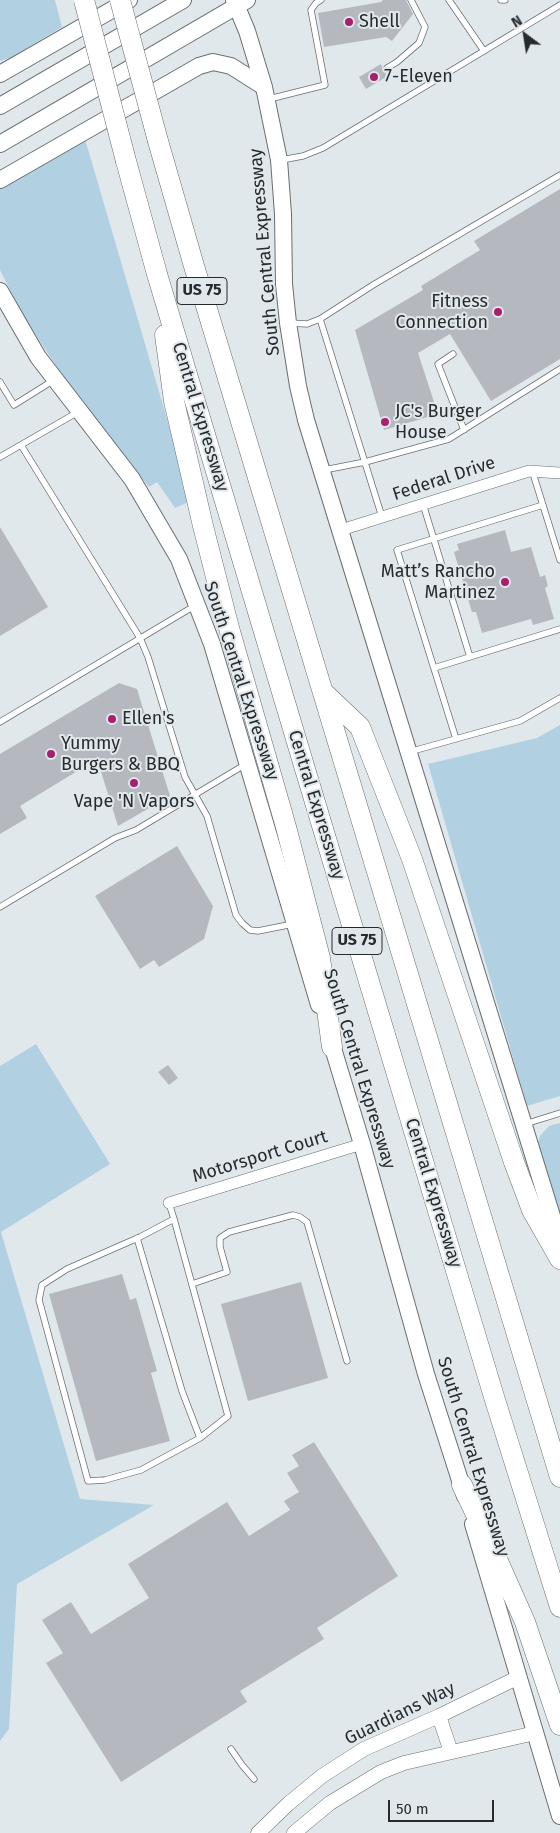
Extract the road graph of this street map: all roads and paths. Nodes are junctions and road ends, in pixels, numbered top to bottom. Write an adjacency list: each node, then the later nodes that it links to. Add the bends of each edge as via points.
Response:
1 (84, 0): 19 (highway, Central Expressway / US 75, bridge)
2 (120, 0): 46 (highway, US 75, bridge, via 194,266)
3 (129, 0): 12 (main road)
4 (183, 0): 14 (main road)
5 (321, 0): 13 (lane, via 311,10 326,85)
6 (411, 0): 11 (lane, via 425,26 420,43)
7 (449, 0): 10 (lane)
8 (239, 2): 13 (main road, South Central Expressway); 15 (main road)
9 (560, 5): 10 (lane)
10 (484, 52): 16 (lane, via 323,148)
11 (387, 68)
12 (0, 74)
13 (266, 93): 16 (main road, South Central Expressway); 18 (main road, via 231,66 213,62 199,66)
14 (0, 106)
15 (0, 144)
16 (279, 160): 22 (main road, South Central Expressway)
17 (560, 175): 21 (lane, via 380,280)
18 (0, 180)
19 (157, 274): 55 (highway, via 174,401 229,628 320,958); 69 (highway, Central Expressway / US 75)
20 (0, 291): 25 (main road, South Central Expressway)
21 (320, 319): 22 (lane, via 307,324); 31 (lane)
22 (288, 323): 33 (main road, South Central Expressway, via 298,386)
23 (453, 354): 28 (lane, via 438,364)
24 (560, 369): 28 (lane)
25 (54, 380): 26 (lane, via 14,405); 27 (main road, South Central Expressway)
26 (0, 382)
27 (79, 412): 29 (lane); 41 (main road, South Central Expressway, via 132,479 154,514 179,559)
28 (464, 430): 31 (lane, via 449,439)
29 (21, 445): 30 (lane); 43 (lane)
30 (0, 457)
31 (365, 462): 33 (lane); 37 (lane)
32 (532, 470): 34 (street, Federal Drive); 35 (street, Federal Drive); 36 (lane)
33 (322, 471): 38 (main road, South Central Expressway)
34 (560, 473)
35 (423, 504): 37 (street, Federal Drive); 39 (lane)
36 (543, 505): 39 (lane); 40 (lane)
37 (382, 517): 38 (street, Federal Drive)
38 (341, 530): 50 (main road, South Central Expressway)
39 (434, 539): 44 (lane); 45 (lane, via 398,550)
40 (560, 560)
41 (197, 604): 43 (lane); 51 (main road, South Central Expressway)
42 (560, 629): 44 (lane)
43 (140, 638): 48 (lane); 52 (lane, via 185,777)
44 (470, 657): 45 (lane)
45 (434, 668): 49 (lane)
46 (323, 692): 63 (highway, via 360,727 412,859 532,1210); 67 (highway, US 75)
47 (560, 698): 49 (lane, via 520,721)
48 (0, 722)
49 (456, 739): 50 (lane)
50 (409, 752): 57 (main road, South Central Expressway)
51 (247, 763): 52 (lane); 54 (main road, South Central Expressway)
52 (195, 796): 53 (lane, via 136,830 115,838); 54 (lane, via 207,816 236,915 242,923 250,930 258,931)
53 (0, 907)
54 (295, 924): 55 (main road, South Central Expressway)
55 (332, 1047): 58 (main road, South Central Expressway)
56 (560, 1114): 57 (lane)
57 (523, 1125): 62 (main road, South Central Expressway)
58 (362, 1144): 59 (street, Motorsport Court); 68 (main road, South Central Expressway, via 426,1374)
59 (169, 1203): 60 (lane)
60 (174, 1219): 61 (lane); 64 (lane)
61 (137, 1238): 66 (lane, via 182,1392); 66 (lane, via 67,1269 42,1285 39,1300 88,1481 141,1470)
62 (560, 1242)
63 (560, 1259)
64 (192, 1284): 65 (lane, via 227,1272 220,1238 229,1232 293,1214 300,1216 307,1222); 66 (lane, via 228,1416)
65 (347, 1360)
66 (200, 1438)
67 (560, 1477)
68 (462, 1485): 70 (main road, South Central Expressway); 72 (highway, via 525,1622)
69 (560, 1607)
70 (518, 1677): 71 (street, Guardians Way); 73 (main road, South Central Expressway)
71 (439, 1716): 75 (street); 78 (street, Guardians Way, via 364,1749 322,1776)
72 (560, 1725)
73 (535, 1733): 75 (street); 77 (main road, South Central Expressway)
74 (231, 1750): 76 (lane)
75 (451, 1752): 79 (street, via 381,1772 330,1804)
76 (254, 1779)
77 (560, 1816)
78 (258, 1833)
79 (294, 1833)

